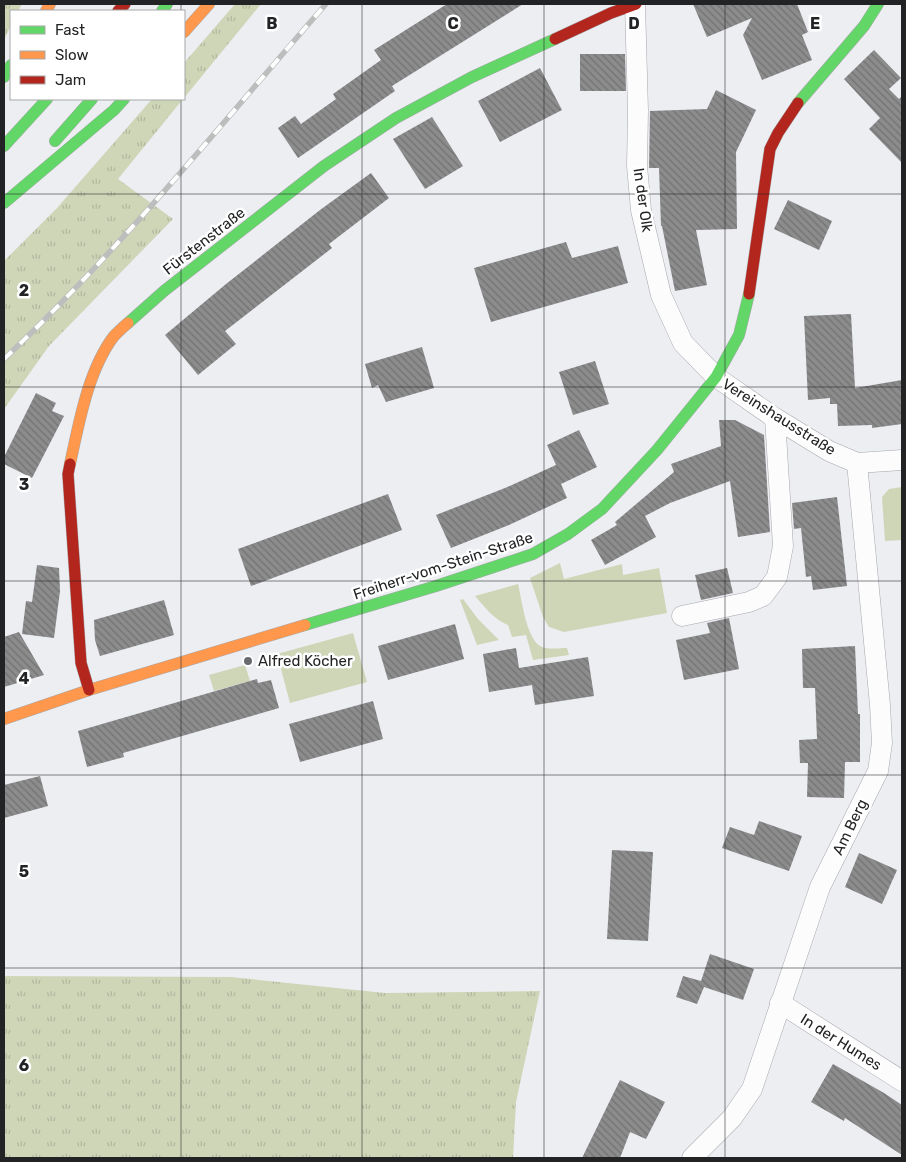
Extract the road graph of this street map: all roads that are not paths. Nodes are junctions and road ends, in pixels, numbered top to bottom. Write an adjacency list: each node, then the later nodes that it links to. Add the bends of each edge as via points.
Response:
1 (210, 4): 4 (main road)
2 (635, 4): 11 (street, In der Olk, via 637,166 641,210 661,295 683,343); 16 (main road, Fürstenstraße, via 472,77 396,118 324,166 164,291 114,336 94,371 68,474 81,662)
3 (878, 4): 11 (main road, Freiherr-vom-Stein-Straße, via 860,31 817,78 779,128 770,149 749,297 739,335)
4 (185, 31)
5 (46, 100): 8 (main road)
6 (91, 100): 9 (main road)
7 (123, 100): 10 (main road)
8 (4, 146)
9 (4, 197)
10 (4, 203)
11 (716, 377): 12 (street, Vereinshausstraße); 16 (main road, Freiherr-vom-Stein-Straße, via 657,450 602,509 568,534 532,554)
12 (775, 418): 14 (street, Vereinshausstraße, via 829,451); 15 (street, via 783,546 777,577 763,596 749,602)
13 (902, 460): 14 (street, Vereinshausstraße)
14 (857, 463): 18 (street, Am Berg, via 882,743 878,771 820,887)
15 (682, 616)
16 (89, 690): 17 (main road, Freiherr-vom-Stein-Straße)
17 (4, 719)
18 (780, 1003): 19 (street, In der Humes); 20 (street, Am Berg, via 752,1089 732,1118)
19 (902, 1081)
20 (692, 1158)

